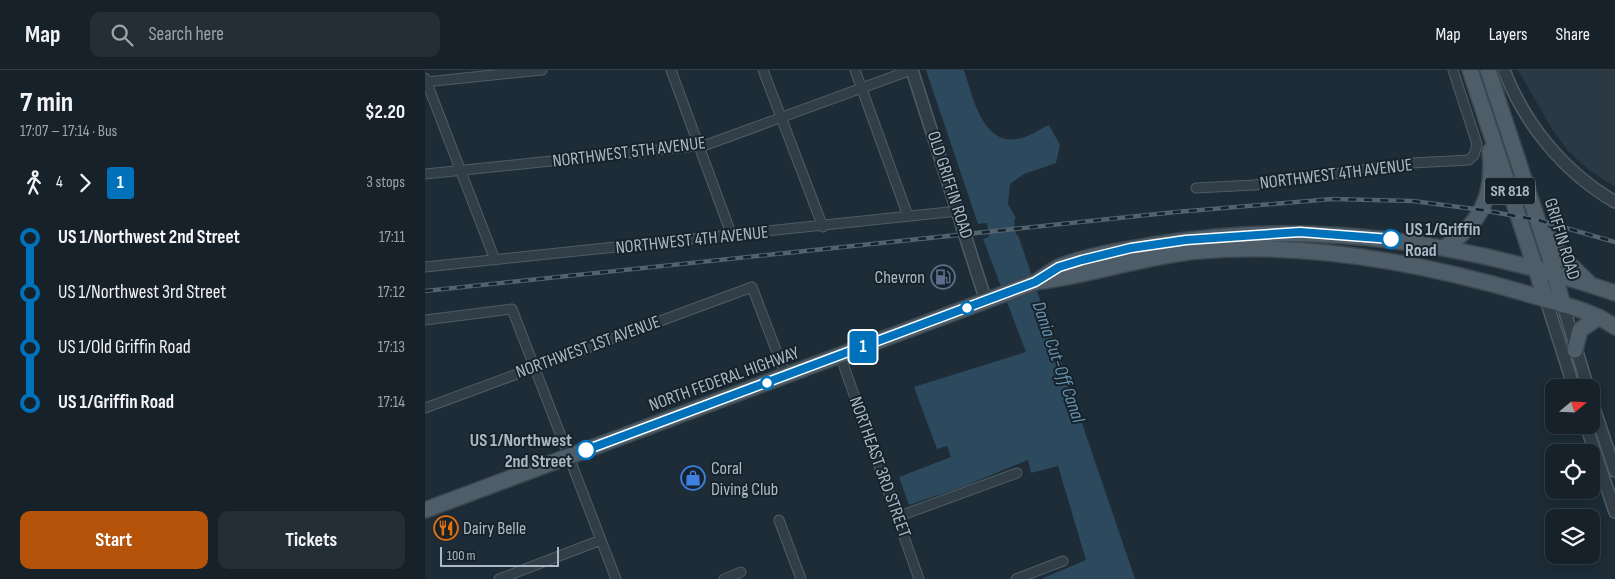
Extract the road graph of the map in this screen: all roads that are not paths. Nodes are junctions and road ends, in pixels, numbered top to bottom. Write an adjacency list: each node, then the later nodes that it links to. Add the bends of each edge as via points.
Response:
1 (542, 70): 10 (street)
2 (671, 70): 14 (street)
3 (763, 70): 13 (street)
4 (855, 70): 11 (street)
5 (912, 70): 11 (street, NORTHWEST 5TH AVENUE); 19 (street, OLD GRIFFIN ROAD)
6 (1453, 70): 17 (street, NORTHWEST 4TH AVENUE, via 1477,139 1474,155 1463,161 1412,163 1254,185)
7 (1470, 70): 12 (main road, GRIFFIN ROAD / SR 818)
8 (1488, 70): 21 (main road, GRIFFIN ROAD / SR 818)
9 (1504, 70): 18 (street, via 1525,113 1545,142 1583,180)
10 (426, 81): 15 (street)
11 (862, 88): 13 (street, NORTHWEST 5TH AVENUE); 20 (street)
12 (1485, 112): 25 (main road, via 1492,168 1487,197 1470,228); 29 (main road, GRIFFIN ROAD / SR 818)
13 (782, 117): 14 (street, NORTHWEST 5TH AVENUE); 22 (street)
14 (700, 145): 15 (street, NORTHWEST 5TH AVENUE); 24 (street)
15 (461, 170): 16 (street, NORTHWEST 5TH AVENUE); 27 (street)
16 (425, 174)
17 (1196, 188)
18 (1615, 202)
19 (958, 211): 20 (street, NORTHWEST 4TH AVENUE); 34 (street, OLD GRIFFIN ROAD)
20 (908, 216): 22 (street, NORTHWEST 4TH AVENUE)
21 (1537, 220): 30 (main road, GRIFFIN ROAD / SR 818); 32 (main road, via 1565,260)
22 (823, 227): 24 (street, NORTHWEST 4TH AVENUE)
23 (1254, 234): 25 (main road, NORTH FEDERAL HIGHWAY, via 1329,234 1391,239); 26 (street); 31 (main road, NORTH FEDERAL HIGHWAY, via 1131,248 1059,267)
24 (732, 236): 27 (street, NORTHWEST 4TH AVENUE)
25 (1444, 248): 29 (main road, NORTH FEDERAL HIGHWAY)
26 (1251, 249): 31 (main road, NORTH FEDERAL HIGHWAY, via 1168,255); 35 (main road, NORTH FEDERAL HIGHWAY, via 1330,255 1417,267)
27 (495, 260): 28 (street, NORTHWEST 4TH AVENUE)
28 (425, 267)
29 (1536, 270): 30 (main road, NORTH FEDERAL HIGHWAY); 35 (main road, GRIFFIN ROAD / SR 818)
30 (1555, 275): 32 (main road, NORTH FEDERAL HIGHWAY); 36 (main road, GRIFFIN ROAD / SR 818)
31 (1035, 282): 34 (main road, NORTH FEDERAL HIGHWAY)
32 (1591, 285): 33 (main road, NORTH FEDERAL HIGHWAY)
33 (1615, 293)
34 (993, 298): 40 (main road, NORTH FEDERAL HIGHWAY)
35 (1546, 300): 36 (main road, NORTH FEDERAL HIGHWAY); 43 (street)
36 (1563, 305): 38 (main road, NORTH FEDERAL HIGHWAY); 39 (street)
37 (425, 320): 41 (street, via 512,309)
38 (1608, 322): 39 (main road, via 1580,330)
39 (1575, 350): 44 (street)
40 (840, 355): 42 (main road, NORTH FEDERAL HIGHWAY); 53 (street, NORTHEAST 3RD STREET)
41 (533, 368): 42 (street, NORTHWEST 1ST AVENUE, via 752,287); 45 (street, NORTHWEST 1ST AVENUE); 48 (street)
42 (786, 376): 48 (main road, NORTH FEDERAL HIGHWAY)
43 (1571, 379)
44 (1584, 379)
45 (425, 408)
46 (1600, 426): 49 (street)
47 (1589, 434): 52 (street)
48 (567, 457): 51 (main road, NORTH FEDERAL HIGHWAY); 55 (street)
49 (1615, 470)
50 (1017, 473): 53 (street)
51 (425, 510)
52 (1615, 512)
53 (897, 517): 62 (street, NORTHEAST 3RD STREET)
54 (779, 520): 61 (street)
55 (601, 540): 58 (street); 59 (street)
56 (1063, 561): 63 (street)
57 (741, 572): 60 (street)
58 (499, 579)
59 (616, 579)
60 (724, 579)
61 (801, 579)
62 (919, 579)
63 (1016, 579)

